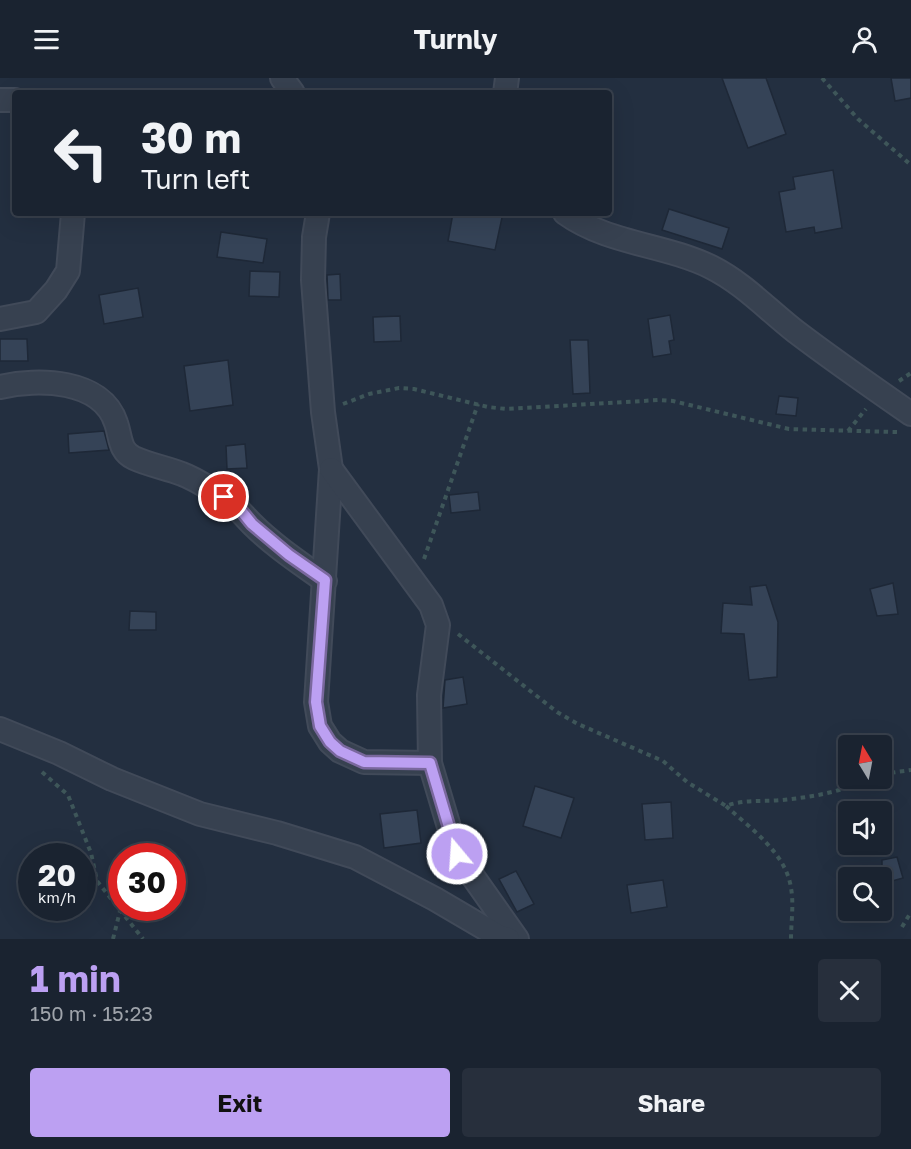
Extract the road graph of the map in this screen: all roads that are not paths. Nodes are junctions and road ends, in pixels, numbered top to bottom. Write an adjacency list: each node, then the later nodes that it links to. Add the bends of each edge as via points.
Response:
1 (73, 216): 4 (street, via 68,271 56,290 36,312)
2 (318, 216): 7 (street, via 313,280)
3 (570, 216): 6 (street, via 596,230 687,258 742,286)
4 (0, 318)
5 (0, 387): 8 (street, via 44,382 95,396 108,406 122,448 133,458 185,475 224,497 282,549)
6 (905, 423)
7 (331, 469): 8 (street); 10 (street, via 416,583 431,605 438,625 429,695)
8 (325, 580): 10 (street, via 316,702 320,726 340,751 364,762)
9 (0, 729): 11 (street, via 200,814 355,857)
10 (430, 763): 12 (street, via 457,854)
11 (508, 939)
12 (517, 939)

